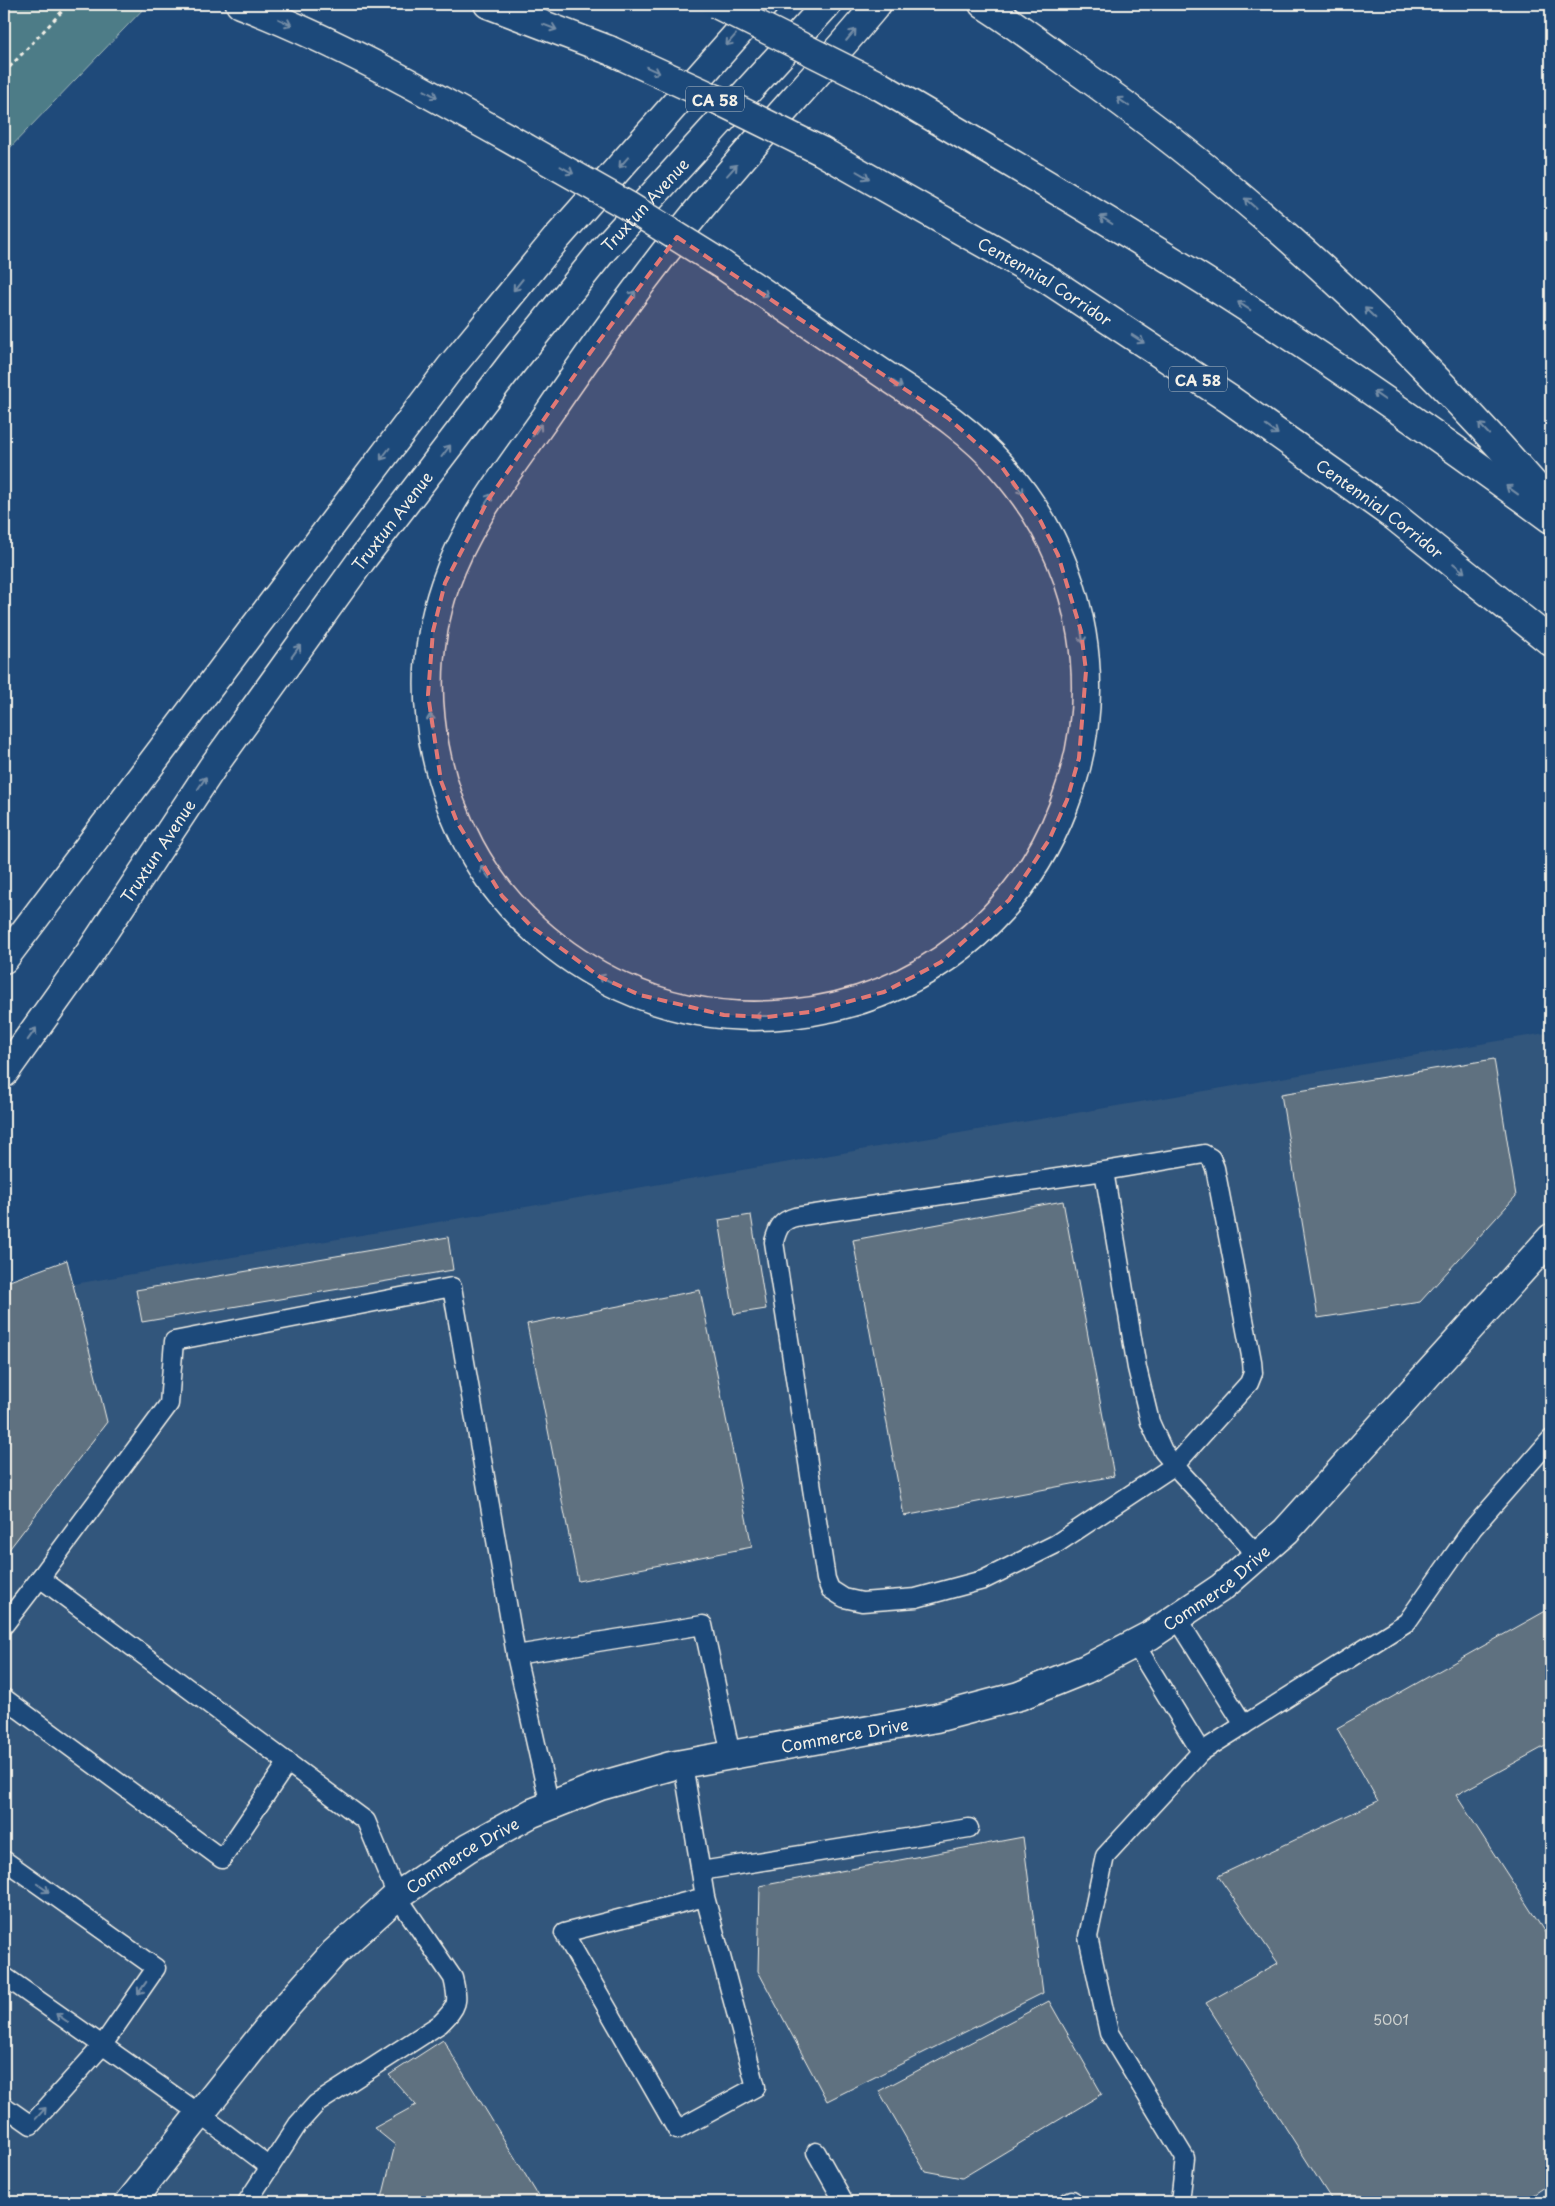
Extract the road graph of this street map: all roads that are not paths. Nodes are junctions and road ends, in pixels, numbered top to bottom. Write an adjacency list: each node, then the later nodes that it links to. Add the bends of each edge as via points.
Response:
1 (240, 4): 6 (main road, one-way to 6, bridge, via 274,17 425,90 628,206 721,264 948,418 999,464 1040,520 1072,593 1086,671 1085,715 1079,758 1049,840 1009,900 967,942 941,962 884,992 853,1003 767,1017 681,1008 640,995 600,977 564,954 502,896 461,830 441,781 428,695 430,652 437,610 456,557 514,462 658,261 718,186)
2 (488, 4): 10 (main road, Centennial Corridor / CA 58, one-way to 10, bridge, via 609,50 714,98 821,151 1047,279 1229,399 1394,516)
3 (716, 4): 9 (main road, one-way to 3, bridge, via 1357,381 1074,200 878,85)
4 (764, 4): 11 (main road, one-way to 11, via 556,239 450,368)
5 (827, 4): 12 (main road, Truxtun Avenue, one-way to 5, via 89,954 212,768 360,562 507,370 603,250)
6 (877, 4)
7 (986, 6): 8 (main road, one-way to 7, via 1420,361 1332,275 1236,191 1136,111)
8 (1551, 504)
9 (1551, 519)
10 (1551, 642)
11 (4, 959)
12 (4, 1073)
13 (1104, 1170): 16 (lane, via 1137,1368 1150,1422 1163,1451); 16 (lane, via 1204,1154 1211,1158 1215,1168 1253,1373 1243,1391); 16 (lane, via 796,1217 779,1225 774,1242 826,1579 830,1589 844,1598 862,1602 916,1598 983,1580 1056,1544)
14 (1551, 1238): 17 (main road, Commerce Drive, via 1286,1531)
15 (1551, 1440): 24 (lane, via 1473,1528 1407,1622)
16 (1175, 1465): 17 (lane)
17 (1258, 1556): 19 (main road, Commerce Drive, via 1222,1587)
18 (40, 1578): 20 (lane); 22 (lane, via 169,1404 174,1341 452,1287); 27 (lane)
19 (1177, 1618): 21 (main road, Commerce Drive); 24 (lane)
20 (4, 1624)
21 (1135, 1644): 25 (lane); 26 (main road, Commerce Drive, via 1086,1669 1019,1696 936,1718)
22 (516, 1655): 26 (lane, via 704,1625); 29 (lane)
23 (4, 1698): 27 (lane, via 222,1859)
24 (1244, 1725): 25 (lane)
25 (1201, 1752): 44 (lane, via 1105,1856 1088,1937 1109,2033 1185,2158)
26 (731, 1755): 28 (main road, Commerce Drive)
27 (288, 1762): 33 (lane, via 366,1821)
28 (683, 1764): 29 (main road, Commerce Drive, via 600,1786); 32 (lane)
29 (550, 1806): 33 (main road, Commerce Drive, via 468,1848)
30 (969, 1828): 32 (lane)
31 (4, 1860): 36 (lane, one-way to 36, via 156,1968)
32 (701, 1871): 34 (lane)
33 (397, 1896): 38 (main road, Commerce Drive, via 334,1953 277,2017); 40 (lane, via 453,1978 457,1993 454,2010 440,2024 316,2104 298,2124)
34 (705, 1897): 34 (lane, via 564,1933 677,2130 756,2087)
35 (4, 1976): 36 (lane, one-way to 35)
36 (102, 2046): 37 (lane, one-way to 36, via 31,2125); 38 (lane)
37 (4, 2106)
38 (200, 2114): 40 (lane); 41 (main road, Commerce Drive)
39 (816, 2152): 43 (lane)
40 (270, 2166): 42 (lane)
41 (130, 2202)
42 (247, 2202)
43 (844, 2202)
44 (1180, 2202)

